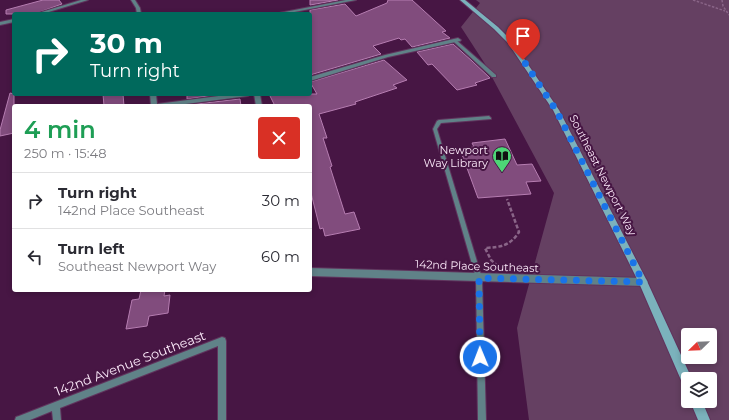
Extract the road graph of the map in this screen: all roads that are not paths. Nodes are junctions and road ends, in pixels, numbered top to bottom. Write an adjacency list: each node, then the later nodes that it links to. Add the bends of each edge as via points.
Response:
1 (86, 0): 5 (street)
2 (133, 0): 6 (street)
3 (354, 0): 7 (street)
4 (462, 0): 18 (main road, Southeast Newport Way, via 510,42 556,110)
5 (44, 12)
6 (139, 12)
7 (287, 12)
8 (12, 21): 9 (street)
9 (0, 24)
10 (457, 41): 11 (lane); 12 (street, via 387,56)
11 (494, 76)
12 (312, 78)
13 (232, 96): 14 (street)
14 (170, 104)
15 (489, 118): 17 (lane, via 439,122 435,129)
16 (312, 272): 17 (street, 142nd Place Southeast)
17 (479, 278): 18 (street, 142nd Place Southeast); 25 (lane)
18 (643, 282): 19 (main road, Southeast Newport Way)
19 (683, 372)
20 (56, 406): 22 (lane, 142nd Avenue Southeast); 23 (lane); 24 (lane, 142nd Avenue Southeast, via 222,341)
21 (699, 408): 26 (main road)
22 (19, 420)
23 (57, 420)
24 (222, 420)
25 (482, 420)
26 (704, 420)

